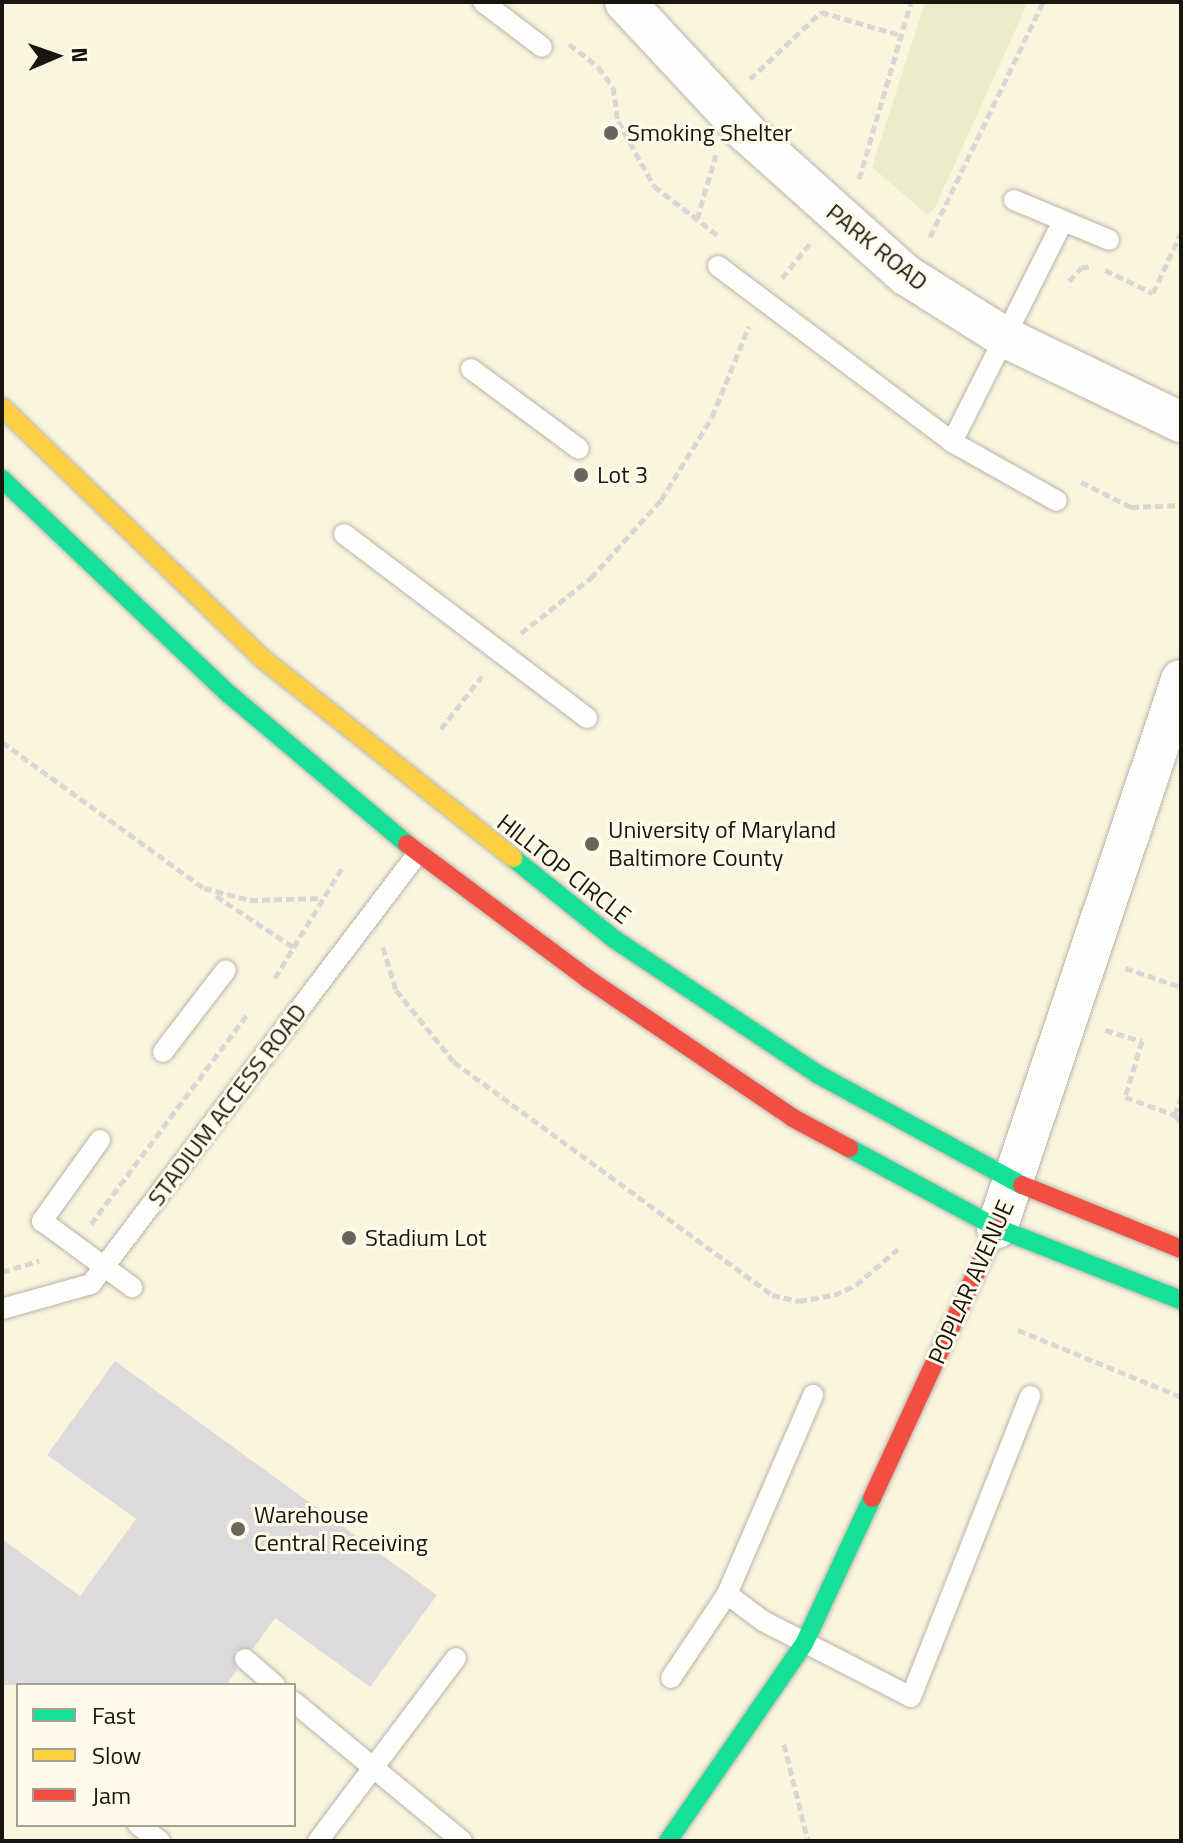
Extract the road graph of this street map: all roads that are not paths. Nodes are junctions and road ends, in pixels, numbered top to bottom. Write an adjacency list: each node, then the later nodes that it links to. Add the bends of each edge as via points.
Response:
1 (483, 2): 3 (lane)
2 (625, 2): 8 (street, PARK ROAD, via 747,133 834,212 906,275)
3 (542, 47)
4 (1014, 200): 5 (lane)
5 (1063, 221): 6 (lane); 8 (lane)
6 (1109, 240)
7 (718, 266): 12 (lane)
8 (1004, 337): 11 (street, PARK ROAD); 12 (lane)
9 (471, 369): 13 (lane)
10 (2, 407): 23 (street, HILLTOP CIRCLE, via 263,659 614,939 819,1075)
11 (1181, 422)
12 (952, 442): 15 (lane)
13 (579, 449)
14 (2, 479): 19 (street, via 230,695)
15 (1057, 501)
16 (344, 534): 18 (lane)
17 (1181, 680): 23 (street, POPLAR AVENUE)
18 (587, 718)
19 (418, 853): 24 (street, via 588,979 793,1118); 26 (lane, STADIUM ACCESS ROAD)
20 (226, 970): 21 (lane)
21 (163, 1052)
22 (100, 1140): 26 (lane, via 42,1221)
23 (1015, 1182): 24 (street, POPLAR AVENUE); 25 (street, HILLTOP CIRCLE)
24 (997, 1228): 28 (street); 33 (street, POPLAR AVENUE)
25 (1181, 1249)
26 (104, 1267): 27 (lane); 29 (lane, STADIUM ACCESS ROAD, via 91,1284)
27 (132, 1287)
28 (1181, 1300)
29 (2, 1309)
30 (813, 1395): 32 (lane)
31 (1030, 1396): 33 (lane, via 911,1697)
32 (727, 1594): 33 (lane); 36 (lane)
33 (804, 1644): 44 (street, POPLAR AVENUE)
34 (456, 1658): 39 (lane)
35 (245, 1659): 37 (lane)
36 (671, 1678)
37 (273, 1683)
38 (296, 1704): 39 (lane)
39 (373, 1772): 42 (lane); 43 (lane)
40 (141, 1827): 41 (lane)
41 (160, 1841)
42 (318, 1841)
43 (462, 1841)
44 (668, 1841)

